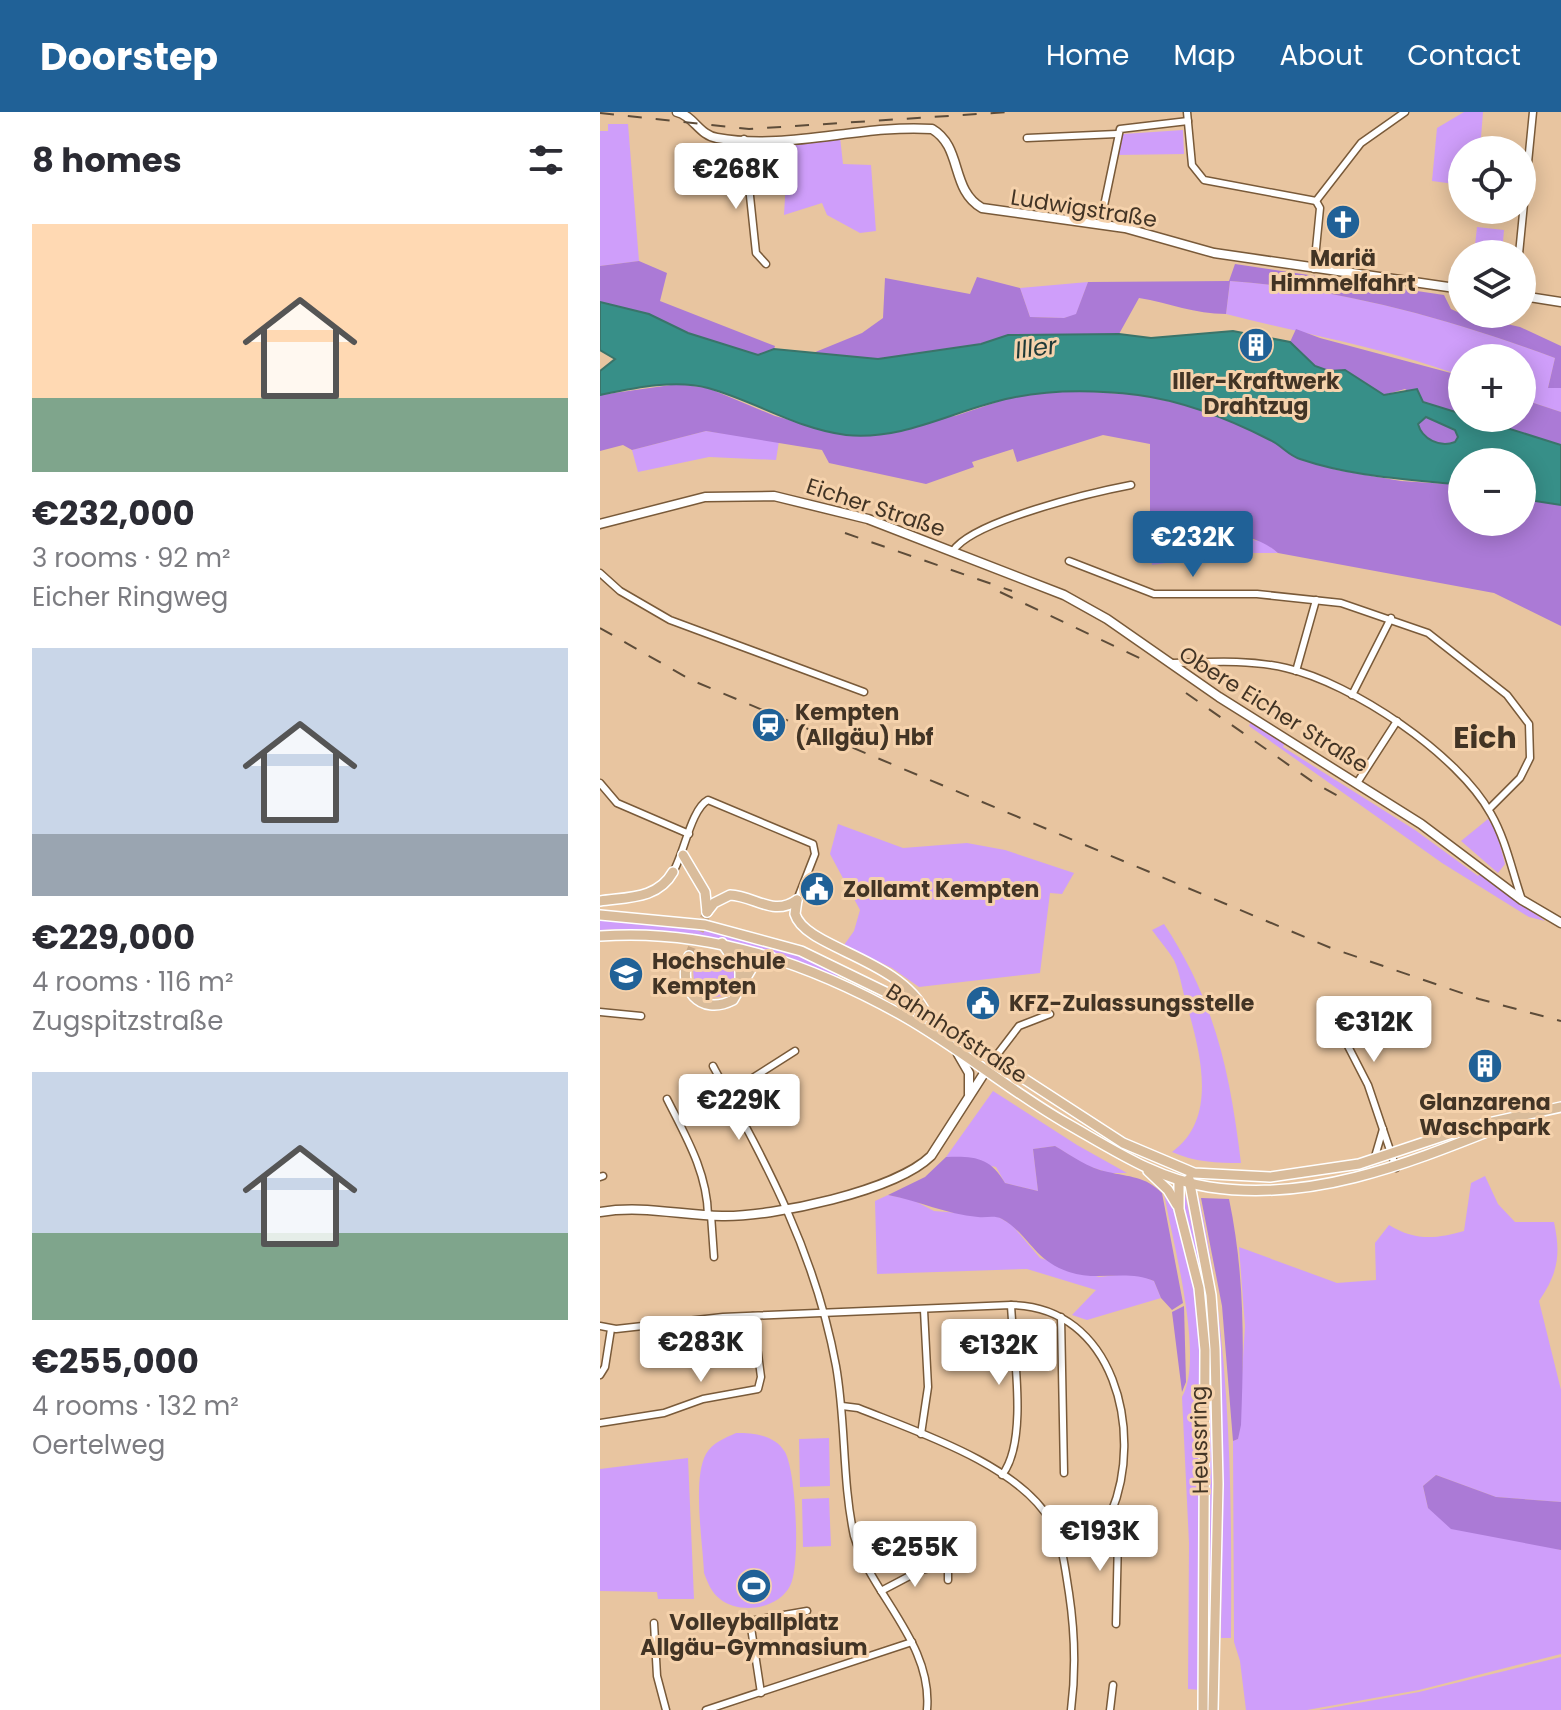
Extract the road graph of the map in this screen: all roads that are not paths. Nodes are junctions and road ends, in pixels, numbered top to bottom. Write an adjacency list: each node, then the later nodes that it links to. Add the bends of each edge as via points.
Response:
1 (677, 112): 5 (street, Ludwigstraße)
2 (1187, 112): 6 (street)
3 (1405, 112): 10 (street, via 1361,143)
4 (1533, 112): 12 (street)
5 (691, 116): 9 (street, Ludwigstraße, via 711,137)
6 (1188, 121): 7 (street, via 1126,126); 10 (street, via 1192,165 1204,180)
7 (1117, 134): 8 (street); 11 (street)
8 (1027, 138)
9 (744, 139): 11 (street, Ludwigstraße, via 932,129 946,140 963,189 977,205); 13 (street, via 756,253)
10 (1316, 201): 14 (street, via 1320,208)
11 (1100, 225): 14 (street, Ludwigstraße, via 1214,253)
12 (1520, 240)
13 (766, 264)
14 (1314, 269): 15 (street, Ludwigstraße)
15 (1448, 287)
16 (1536, 298): 17 (street)
17 (1561, 302)
18 (1131, 485): 20 (street, via 1085,493 1013,518 979,532)
19 (600, 524): 20 (street, Eicher Straße, via 705,497 774,496 847,512)
20 (953, 551): 26 (street, Obere Eicher Straße, via 1064,595)
21 (1069, 561): 23 (street, via 1154,594)
22 (600, 573): 29 (street, via 670,620)
23 (1316, 600): 24 (street); 27 (street)
24 (1391, 618): 30 (street); 34 (street, via 1444,643 1525,715 1530,758 1520,778)
25 (1200, 662): 26 (street); 27 (street); 28 (street)
26 (1166, 663): 28 (street, Obere Eicher Straße)
27 (1296, 671): 30 (street)
28 (1183, 673): 33 (street, Obere Eicher Straße)
29 (864, 692)
30 (1352, 695): 31 (street)
31 (1397, 721): 33 (street); 34 (street)
32 (600, 783): 35 (street, via 617,803)
33 (1357, 783): 39 (street, Obere Eicher Straße, via 1452,845)
34 (1489, 809): 37 (street)
35 (689, 834): 36 (street); 40 (street, via 701,804 708,800 805,839 815,854)
36 (683, 855): 38 (street); 40 (main road, via 705,892 707,912 730,895 778,908)
37 (1512, 868): 39 (street); 41 (street)
38 (673, 872): 42 (main road, via 649,894)
39 (1498, 883): 41 (street, Obere Eicher Straße)
40 (797, 900): 54 (main road, via 795,914 804,931 896,978 918,997)
41 (1522, 900): 44 (street, Obere Eicher Straße)
42 (600, 901)
43 (600, 915): 54 (main road, Bahnhofstraße, via 705,925 789,947)
44 (1561, 923)
45 (600, 936): 46 (main road, Bahnhofstraße, via 660,934)
46 (722, 943): 48 (main road, Bahnhofstraße); 49 (main road, via 740,969)
47 (689, 956): 49 (main road, via 684,975 694,998 714,1006)
48 (770, 956): 49 (main road, via 753,966); 56 (main road, Bahnhofstraße, via 867,997)
49 (739, 994)
50 (600, 1012): 53 (street)
51 (1050, 1014): 57 (street, Bahnhofstraße, via 1019,1026)
52 (1332, 1015): 65 (street)
53 (641, 1016)
54 (927, 1016): 57 (main road, Bahnhofstraße)
55 (795, 1051): 60 (street)
56 (958, 1054): 59 (main road, Bahnhofstraße); 62 (street, via 969,1073)
57 (992, 1061): 59 (street); 70 (main road, Bahnhofstraße, via 1123,1143)
58 (713, 1066): 60 (street)
59 (985, 1072): 62 (street); 68 (main road, Bahnhofstraße)
60 (729, 1093): 72 (street)
61 (667, 1099): 75 (street, via 699,1163)
62 (968, 1100): 72 (street, via 918,1169 883,1185)
63 (1561, 1107): 64 (main road)
64 (1532, 1114): 66 (main road, Bahnhofstraße, via 1470,1127); 69 (main road, Bahnhofstraße)
65 (1383, 1125): 66 (street); 67 (street)
66 (1392, 1153): 67 (main road, Bahnhofstraße); 69 (street)
67 (1374, 1160): 70 (main road, Bahnhofstraße, via 1270,1177)
68 (1142, 1166): 71 (main road, Bahnhofstraße); 73 (main road, via 1168,1190)
69 (1396, 1168): 71 (main road, Bahnhofstraße, via 1269,1191)
70 (1189, 1172): 71 (main road)
71 (1184, 1182): 73 (main road, Heussring); 110 (main road, Heussring, via 1211,1295 1215,1349)
72 (788, 1206): 75 (street); 79 (street)
73 (1179, 1209): 109 (main road, Heussring, via 1199,1288 1205,1350)
74 (600, 1212): 75 (street, via 632,1208)
75 (710, 1215): 76 (street)
76 (714, 1257)
77 (1011, 1305): 78 (street); 81 (street); 89 (street, via 1017,1432 1012,1463)
78 (924, 1310): 79 (street); 87 (street, via 928,1387)
79 (823, 1313): 80 (street); 85 (street)
80 (753, 1316): 83 (street); 86 (street, via 758,1389)
81 (1061, 1317): 88 (street); 90 (street, via 1094,1342 1112,1378 1123,1458)
82 (600, 1326): 83 (street)
83 (611, 1329): 84 (street)
84 (600, 1375)
85 (842, 1406): 87 (street); 95 (street, via 848,1508 864,1563)
86 (600, 1423)
87 (921, 1434): 89 (street)
88 (1064, 1473)
89 (1002, 1475): 92 (street, via 1035,1500)
90 (1111, 1513): 92 (street); 98 (street, via 1118,1538)
91 (927, 1528): 93 (street, via 932,1541 941,1541)
92 (1057, 1537): 107 (street, via 1075,1646)
93 (942, 1565): 94 (street, via 948,1566); 95 (street)
94 (948, 1580)
95 (881, 1591): 99 (street)
96 (807, 1611): 101 (street, via 750,1621)
97 (654, 1623): 104 (street, via 657,1676)
98 (1116, 1624)
99 (912, 1642): 101 (street); 103 (street, via 923,1668)
100 (1113, 1685): 108 (street)
101 (761, 1693): 102 (street)
102 (721, 1708): 105 (street)
103 (927, 1708): 106 (street)
104 (666, 1710)
105 (706, 1710)
106 (936, 1710)
107 (1071, 1710)
108 (1110, 1710)
109 (1203, 1710)
110 (1213, 1710)

